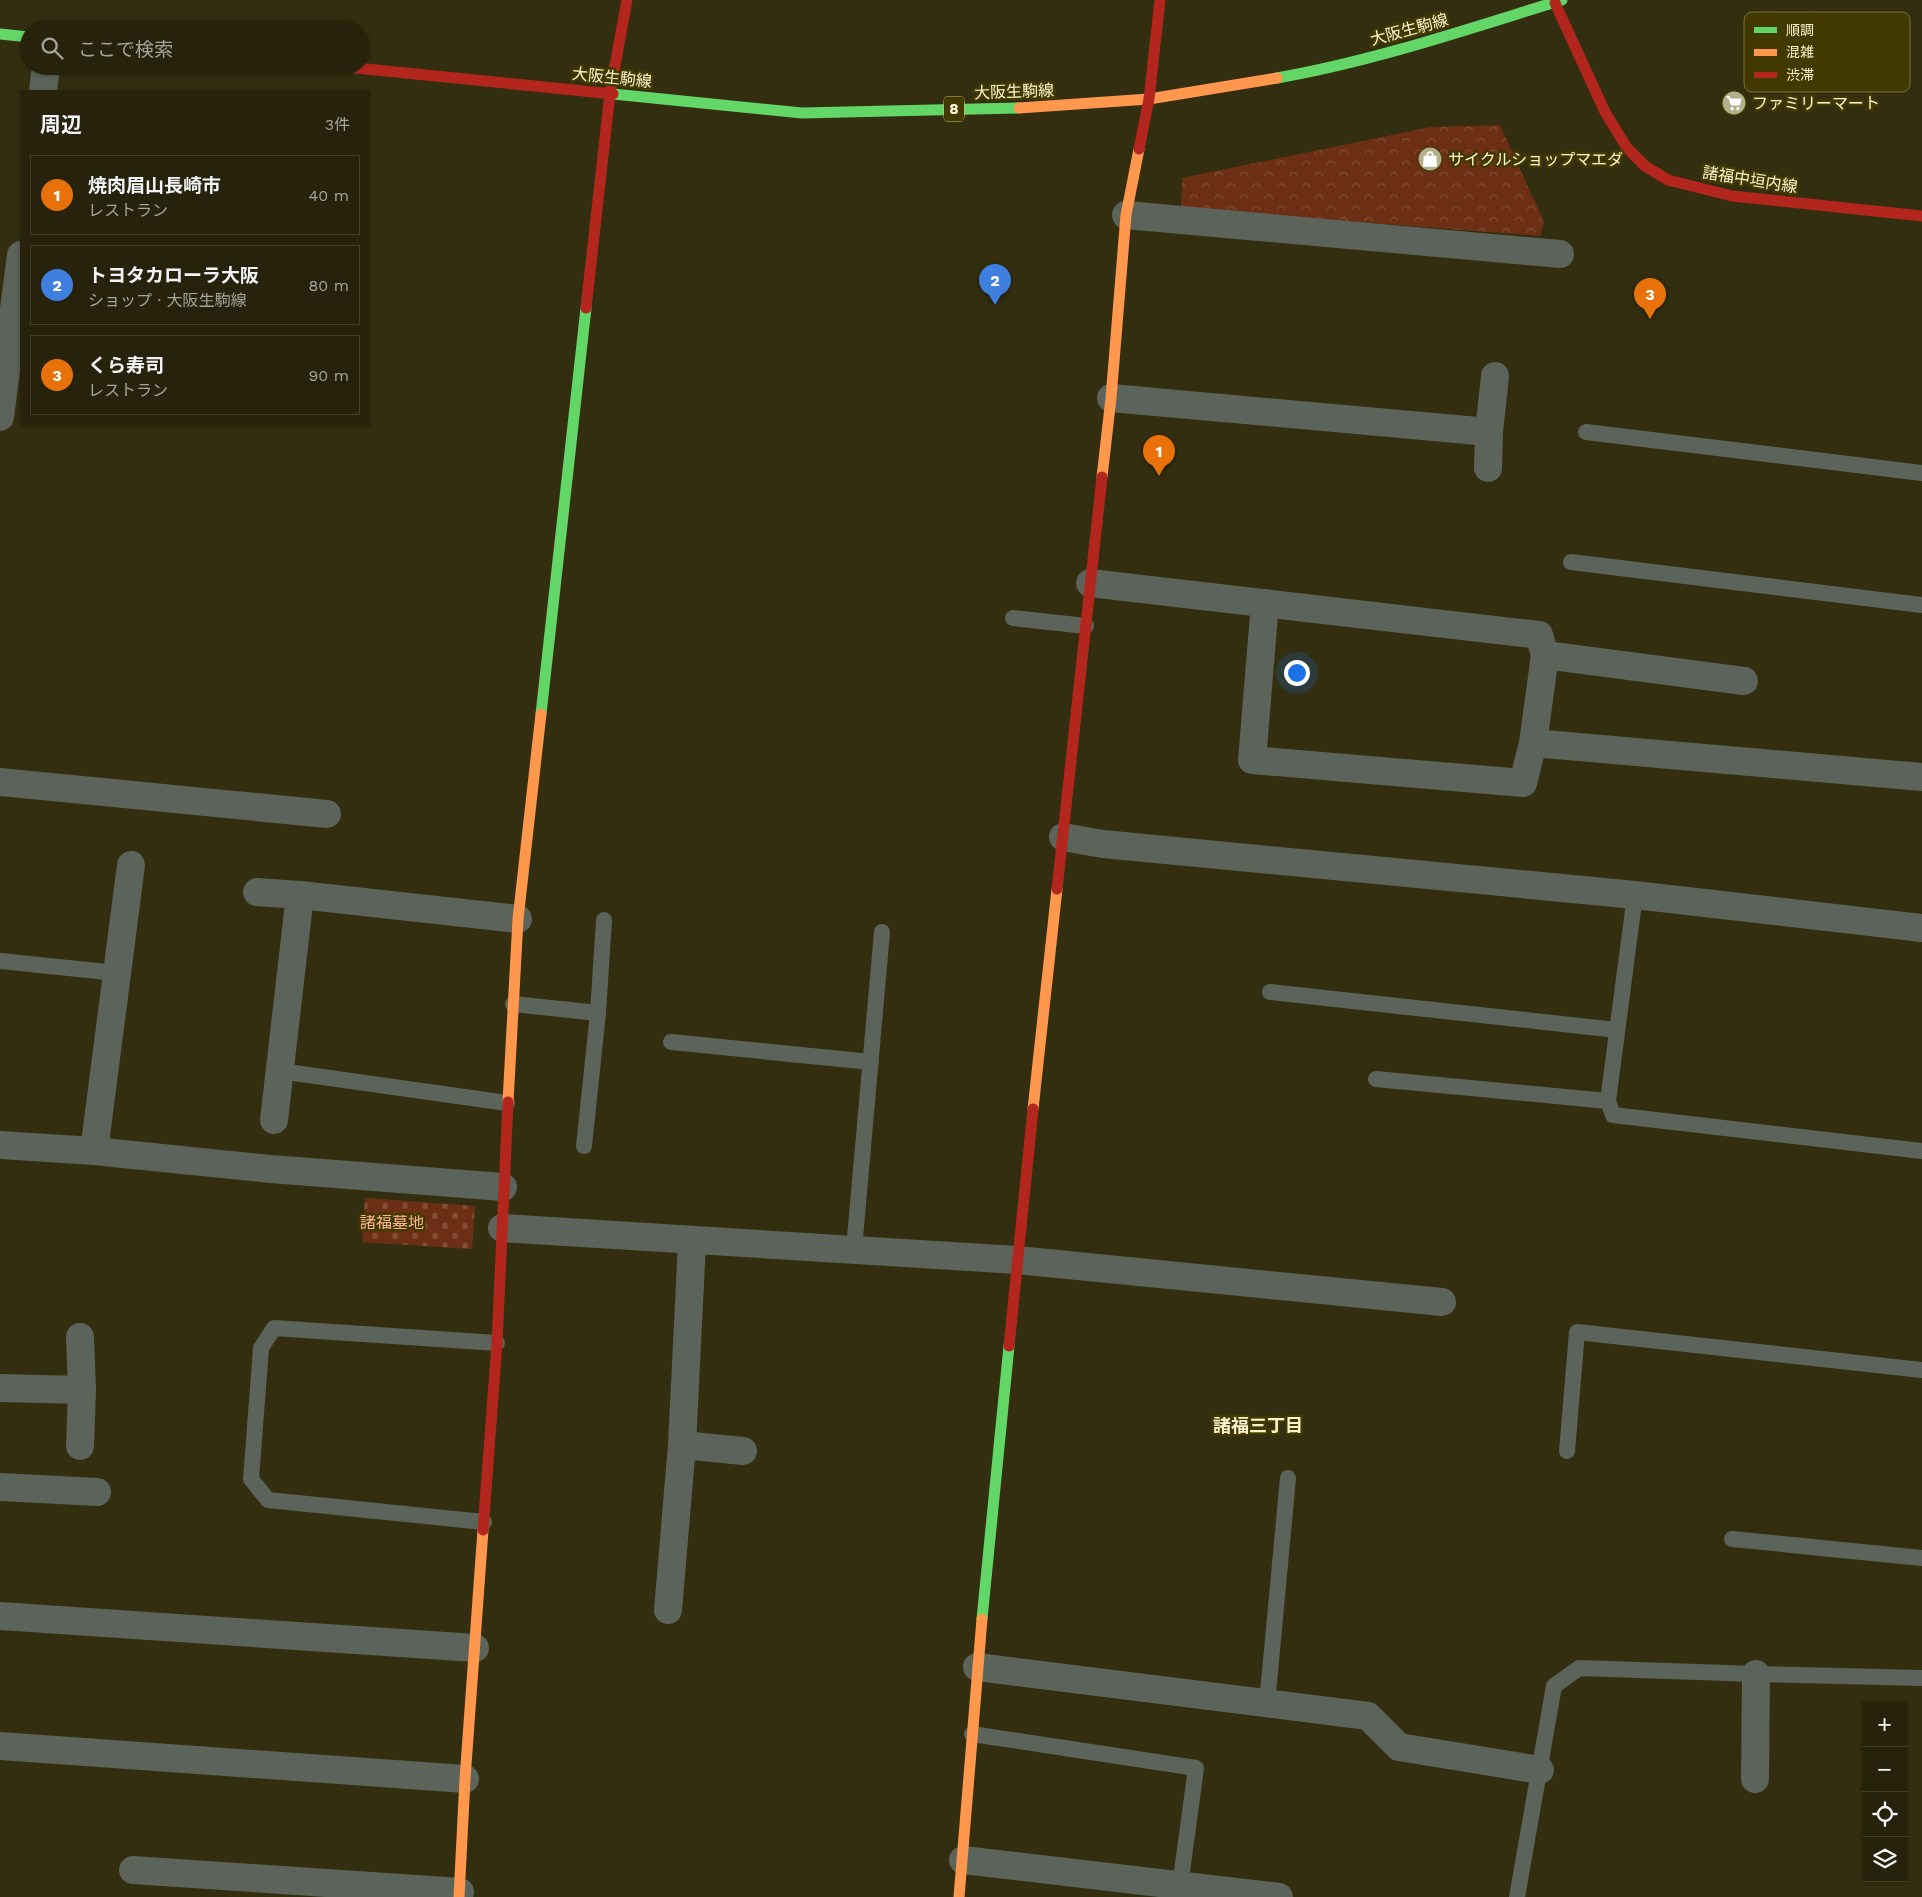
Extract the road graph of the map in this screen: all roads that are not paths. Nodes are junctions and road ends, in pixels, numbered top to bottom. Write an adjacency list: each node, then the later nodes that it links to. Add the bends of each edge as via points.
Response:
1 (627, 0): 9 (street)
2 (1160, 0): 10 (street)
3 (1559, 2): 10 (street, 大阪生駒線 / 8, via 1424,42 1299,74); 12 (street, 諸福中垣内線, via 1606,112 1627,148 1645,166 1668,180 1732,196)
4 (0, 34): 5 (street)
5 (20, 36)
6 (370, 69): 9 (street, 大阪生駒線 / 8)
7 (45, 75): 8 (street)
8 (42, 90)
9 (610, 93): 10 (street, 大阪生駒線 / 8, via 802,113 1050,107); 39 (street)
10 (1150, 99): 11 (street)
11 (1126, 215): 13 (street); 16 (street)
12 (1922, 216)
13 (1560, 254)
14 (20, 263): 17 (street)
15 (1495, 376): 18 (street)
16 (1111, 398): 18 (street); 23 (street)
17 (0, 418)
18 (1489, 432): 20 (street)
19 (1586, 432): 21 (lane)
20 (1488, 468)
21 (1922, 473)
22 (1571, 562): 25 (lane)
23 (1090, 583): 24 (street); 27 (street)
24 (1265, 603): 28 (street, via 1539,635); 30 (street, via 1252,760 1523,782)
25 (1922, 605)
26 (1013, 618): 27 (lane)
27 (1086, 626): 34 (street)
28 (1545, 655): 29 (street); 30 (street)
29 (1744, 681)
30 (1533, 743): 31 (street)
31 (1922, 777)
32 (0, 782): 33 (street)
33 (327, 814)
34 (1063, 837): 38 (street, via 1103,844); 64 (street)
35 (131, 865): 44 (street)
36 (257, 892): 37 (street)
37 (300, 895): 39 (street); 51 (street)
38 (1635, 895): 41 (street); 48 (lane)
39 (518, 920): 46 (street)
40 (604, 920): 47 (lane)
41 (1922, 928)
42 (882, 932): 50 (lane)
43 (0, 961): 44 (lane)
44 (117, 973): 58 (street)
45 (1270, 992): 48 (lane)
46 (513, 1004): 47 (lane); 54 (street)
47 (598, 1013): 57 (lane)
48 (1617, 1030): 53 (lane)
49 (671, 1042): 50 (lane)
50 (870, 1062): 63 (lane)
51 (280, 1071): 54 (lane); 55 (street)
52 (1376, 1079): 53 (lane)
53 (1608, 1101): 59 (lane, via 1613,1115)
54 (507, 1103): 60 (street)
55 (274, 1120)
56 (0, 1144): 58 (street)
57 (584, 1146)
58 (94, 1151): 60 (street)
59 (1922, 1151)
60 (503, 1187): 61 (street)
61 (502, 1228): 62 (street); 67 (street)
62 (692, 1242): 63 (street); 71 (street)
63 (854, 1249): 64 (street)
64 (1017, 1260): 65 (street); 84 (street)
65 (1442, 1302)
66 (80, 1337): 70 (street)
67 (497, 1343): 78 (street); 78 (lane, via 274,1328 261,1348 251,1479 268,1500)
68 (1922, 1370): 74 (lane, via 1577,1332)
69 (0, 1388): 70 (street)
70 (82, 1390): 72 (street)
71 (682, 1445): 73 (street); 81 (street)
72 (80, 1446)
73 (744, 1451)
74 (1567, 1452)
75 (1288, 1478): 87 (lane)
76 (0, 1487): 77 (street)
77 (97, 1492)
78 (484, 1522): 83 (street)
79 (1732, 1540): 80 (lane)
80 (1922, 1558)
81 (668, 1610)
82 (0, 1616): 83 (street)
83 (475, 1648): 91 (street)
84 (977, 1667): 87 (street); 88 (street)
85 (1756, 1674): 86 (lane); 90 (lane, via 1579,1668 1554,1686); 92 (street)
86 (1922, 1678)
87 (1267, 1704): 90 (street, via 1368,1716 1399,1747)
88 (972, 1734): 93 (street); 95 (lane, via 1196,1768)
89 (0, 1746): 91 (street)
90 (1540, 1770): 100 (lane)
91 (465, 1779): 97 (street)
92 (1755, 1779)
93 (963, 1860): 95 (street); 98 (street)
94 (133, 1870): 96 (street)
95 (1180, 1886): 99 (street)
96 (324, 1890): 97 (street)
97 (460, 1895)
98 (958, 1897)
99 (1279, 1897)
100 (1516, 1897)

